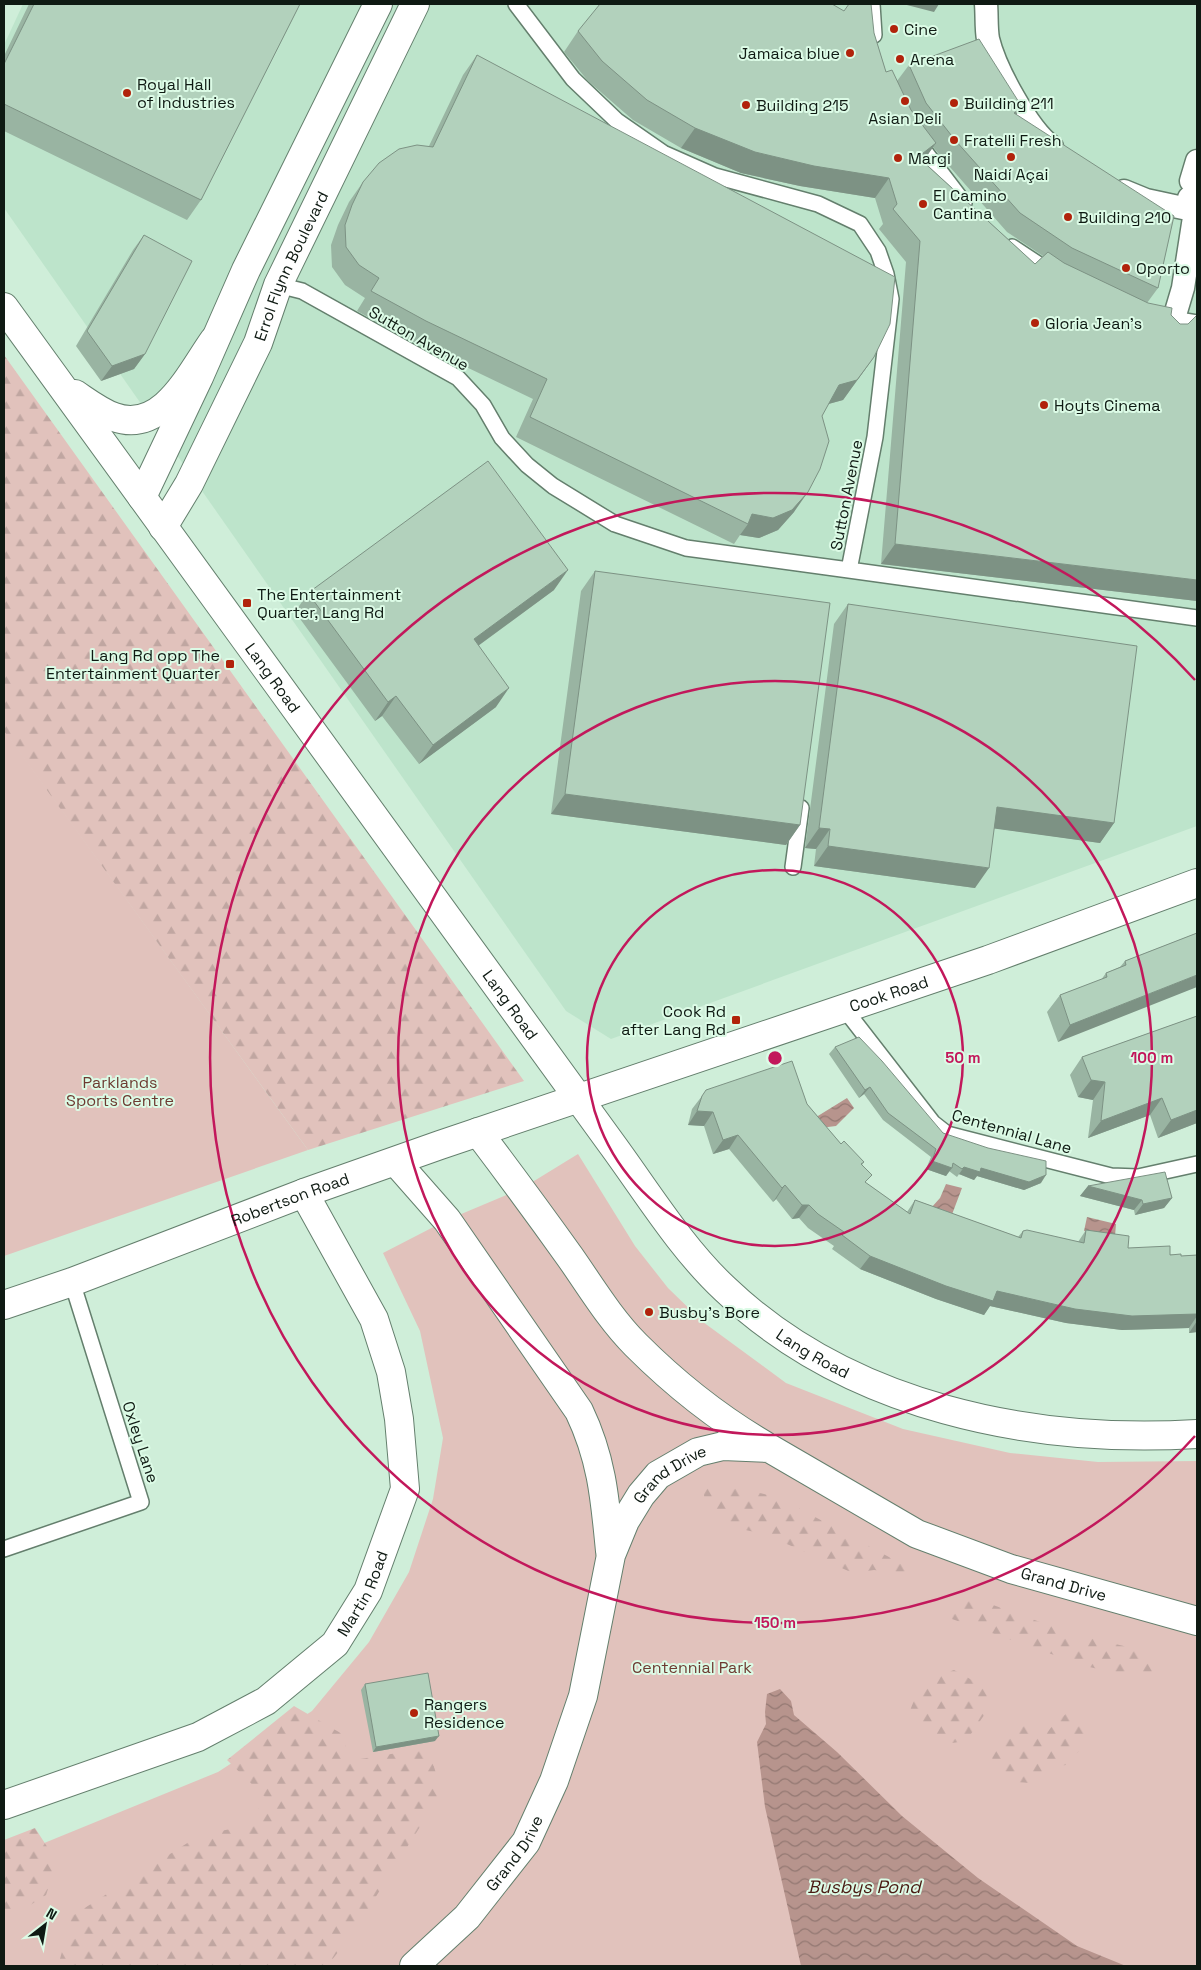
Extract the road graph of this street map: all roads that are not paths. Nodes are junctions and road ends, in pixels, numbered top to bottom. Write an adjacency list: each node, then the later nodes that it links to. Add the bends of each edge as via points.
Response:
1 (378, 4): 19 (street)
2 (415, 4): 14 (street, Errol Flynn Boulevard)
3 (516, 4): 23 (lane, Sutton Avenue, via 573,79 617,121 656,148 715,176 818,204 860,224 878,251 891,299 875,436)
4 (872, 4): 6 (lane)
5 (986, 4): 8 (street, via 988,39 1014,101 1045,142)
6 (875, 53)
7 (905, 126): 11 (lane)
8 (1066, 158)
9 (1102, 182): 10 (street, via 1146,200)
10 (1194, 192): 18 (street, via 1183,288)
11 (976, 219)
12 (998, 237): 13 (lane)
13 (1062, 279)
14 (278, 285): 22 (street, Errol Flynn Boulevard, via 258,343 186,489); 23 (lane, Sutton Avenue, via 302,291 458,378 484,405 502,438 526,464 553,486 615,524 686,548)
15 (4, 307): 20 (street, Lang Road)
16 (1147, 316): 18 (lane)
17 (1197, 323): 18 (lane)
18 (1172, 326)
19 (214, 340): 20 (street, via 163,410 138,420 113,417); 21 (street)
20 (61, 384): 21 (street, Lang Road)
21 (142, 497): 22 (street, Lang Road)
22 (163, 527): 29 (street, Lang Road)
23 (850, 570): 24 (lane)
24 (1197, 618)
25 (804, 790): 26 (lane)
26 (794, 867)
27 (1197, 883): 28 (street, Cook Road, via 988,960)
28 (843, 1007): 29 (street, Cook Road); 32 (lane, Centennial Lane, via 932,1123 947,1134 1111,1176 1138,1177)
29 (578, 1098): 30 (street, Robertson Road); 36 (street, Lang Road, via 698,1262 766,1323 839,1370 925,1403 1053,1431 1114,1436)
30 (478, 1132): 31 (street, Robertson Road); 37 (street, via 611,1316 635,1344 669,1376 730,1424)
31 (396, 1162): 33 (street, Robertson Road); 39 (street, via 447,1220 579,1411 593,1441 602,1479)
32 (1197, 1164)
33 (304, 1194): 34 (street, Robertson Road); 41 (street, Martin Road, via 374,1319 391,1372 399,1419 405,1489 368,1591 335,1644 266,1702 198,1737)
34 (72, 1282): 35 (street, Robertson Road); 38 (lane, Oxley Lane, via 141,1502)
35 (4, 1305)
36 (1197, 1434)
37 (769, 1448): 39 (street, Grand Drive, via 723,1446 698,1452 665,1470 641,1495); 40 (street, Grand Drive, via 917,1534 1011,1569)
38 (4, 1548)
39 (610, 1555): 42 (street, Grand Drive, via 584,1696 554,1781 526,1842 467,1917)
40 (1197, 1621)
41 (4, 1805)
42 (414, 1966)

